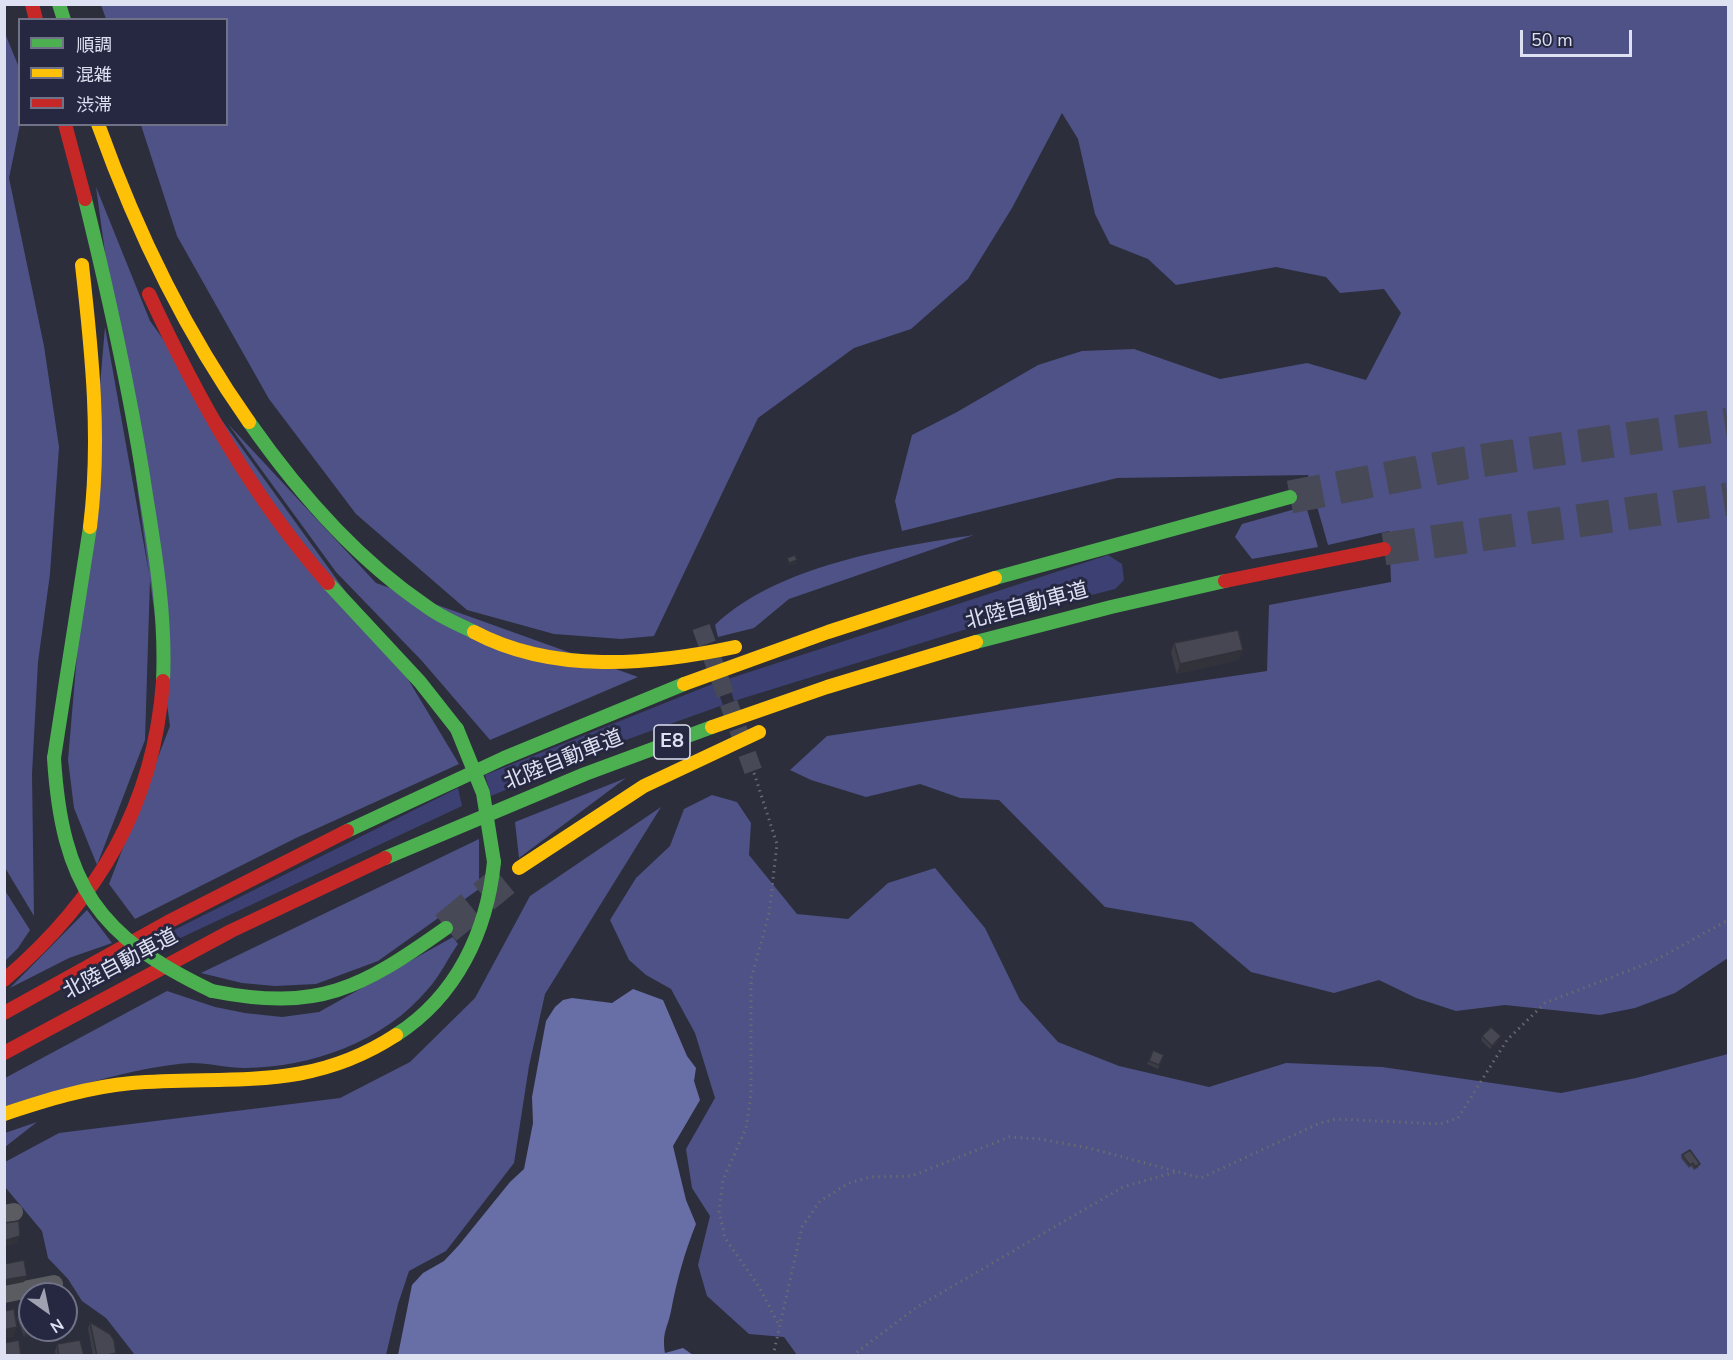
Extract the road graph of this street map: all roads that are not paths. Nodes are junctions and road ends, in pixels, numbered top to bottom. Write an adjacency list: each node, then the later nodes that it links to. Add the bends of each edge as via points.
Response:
1 (66, 126): 4 (highway)
2 (94, 126): 5 (highway)
3 (99, 126): 12 (highway, via 132,214 163,279 230,392 297,484 338,532 404,592 482,637 568,661 658,661 700,656)
4 (71, 147): 16 (highway, bridge, via 96,402 94,491 81,594 57,716 54,758 54,801 73,871 124,939 149,959 180,978 238,998 283,1002 328,995 374,977); 17 (highway, via 136,429 162,612 162,696 149,767 121,839 75,912)
5 (124, 228)
6 (143, 283): 20 (highway, bridge, via 202,403 272,512 331,586 411,669 457,729 481,782 493,835 494,862 484,920 456,977 410,1026 382,1046 323,1070 249,1080 131,1083 36,1103)
7 (1290, 497): 8 (highway, 北陸自動車道 / E8)
8 (1174, 526): 11 (highway, via 1109,536); 18 (highway, 北陸自動車道 / E8, via 952,590 836,629 676,687 537,744 381,813 240,882)
9 (1384, 549): 10 (highway, 北陸自動車道 / E8, via 1239,577)
10 (1079, 615): 13 (highway); 19 (highway, 北陸自動車道 / E8, via 820,690 581,776 326,886 190,952)
11 (774, 636)
12 (754, 642)
13 (855, 693)
14 (773, 726): 15 (highway, via 644,786)
15 (519, 867)
16 (446, 928)
17 (4, 980)
18 (4, 1013)
19 (4, 1053)
20 (4, 1114)

